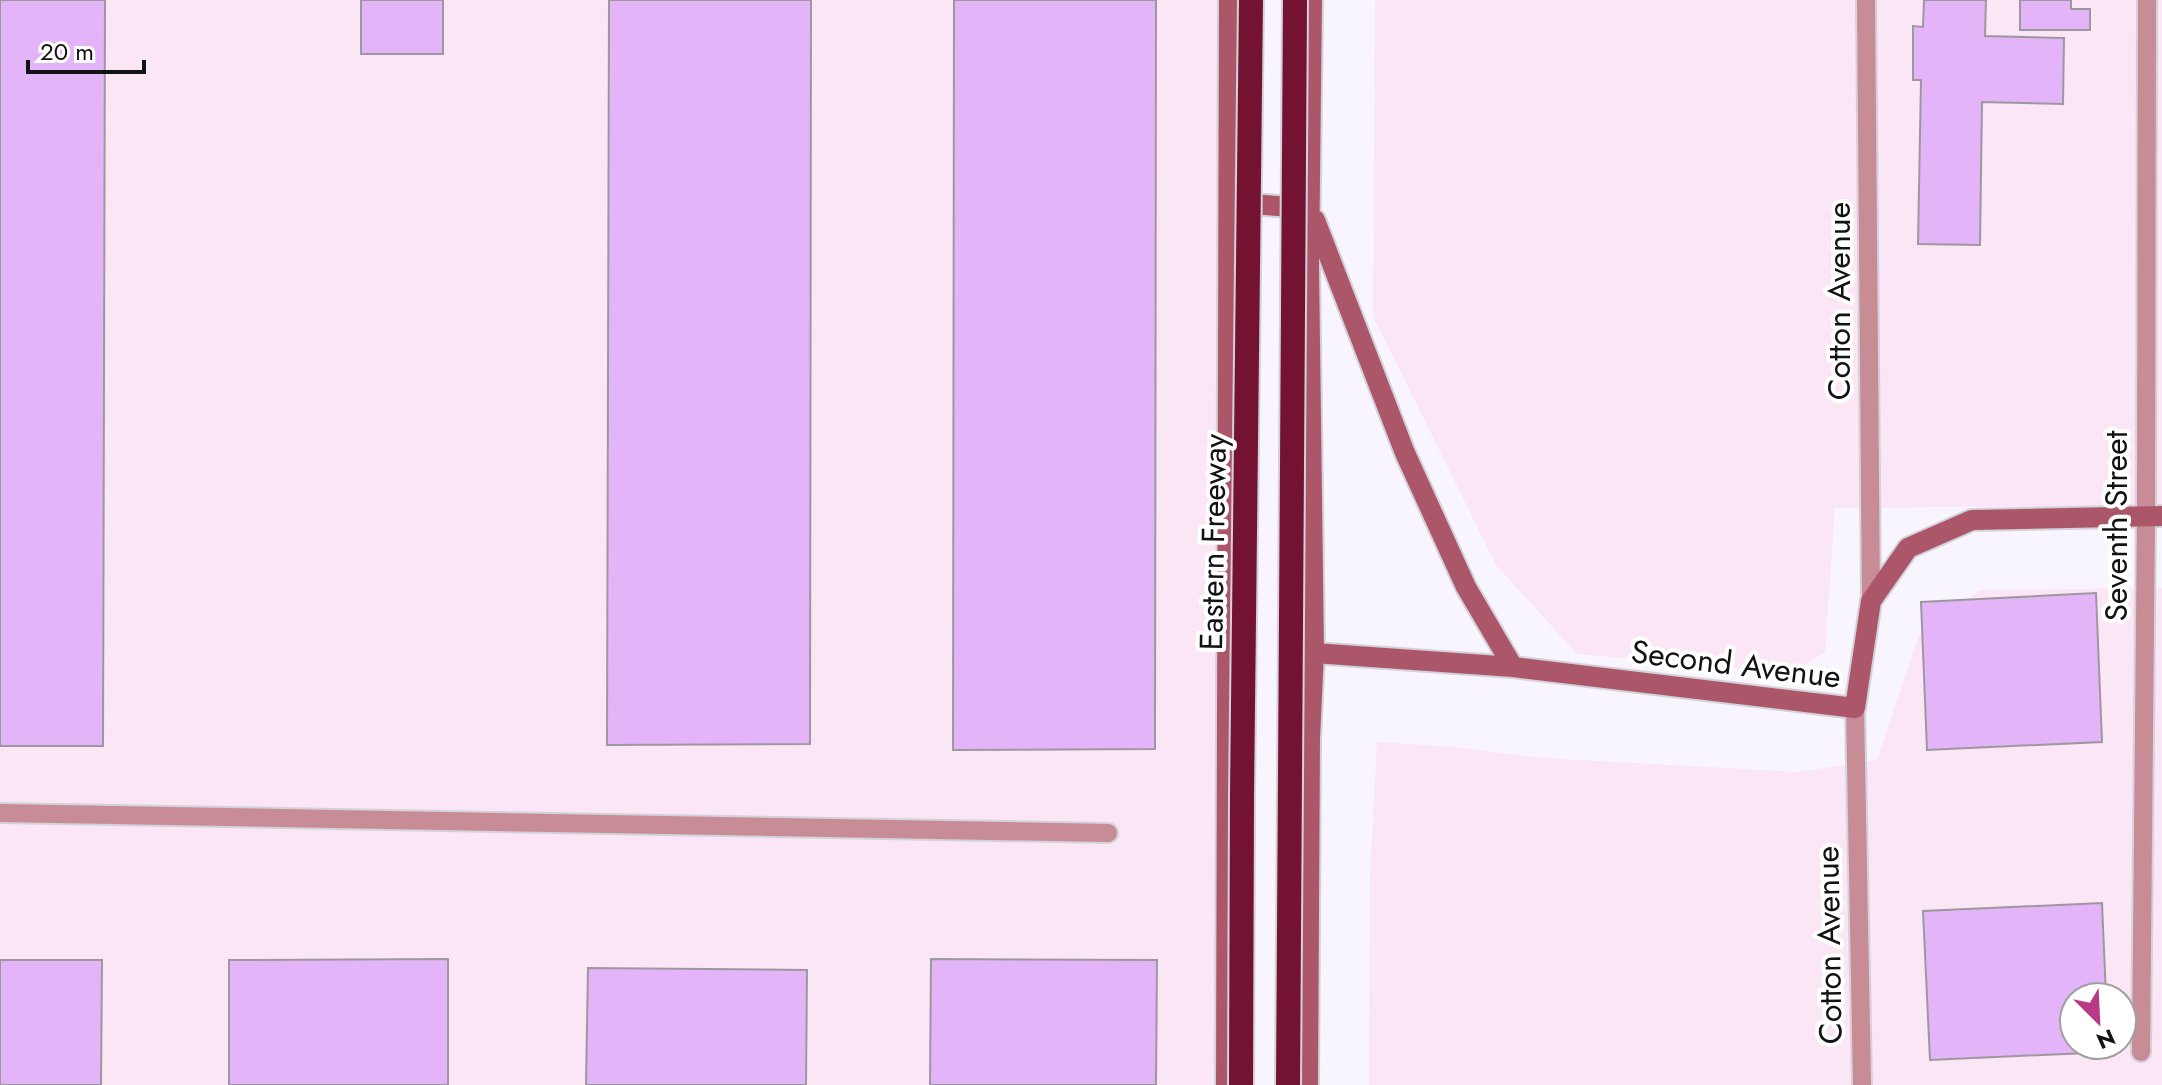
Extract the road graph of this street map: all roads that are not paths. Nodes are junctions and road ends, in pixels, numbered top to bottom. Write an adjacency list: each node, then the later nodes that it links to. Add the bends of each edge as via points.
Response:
1 (1229, 0): 7 (street)
2 (1251, 0): 18 (highway, Eastern Freeway, bridge)
3 (1295, 0): 19 (highway, bridge)
4 (1312, 0): 8 (street)
5 (1866, 0): 10 (lane, Cotton Avenue)
6 (2147, 0): 9 (lane, Seventh Street)
7 (1228, 202): 8 (street); 17 (street)
8 (1311, 209): 11 (street); 12 (street, via 1405,453 1466,587)
9 (2154, 515): 10 (street, Second Avenue, via 1972,520 1908,548); 16 (lane, Seventh Street)
10 (1871, 601): 13 (street, Second Avenue)
11 (1314, 653): 12 (street, Second Avenue); 20 (street)
12 (1513, 667): 13 (street, Second Avenue)
13 (1855, 708): 21 (lane, Cotton Avenue)
14 (0, 813): 15 (lane)
15 (1108, 833)
16 (2141, 1052)
17 (1226, 1085)
18 (1241, 1085)
19 (1288, 1085)
20 (1308, 1085)
21 (1862, 1085)

